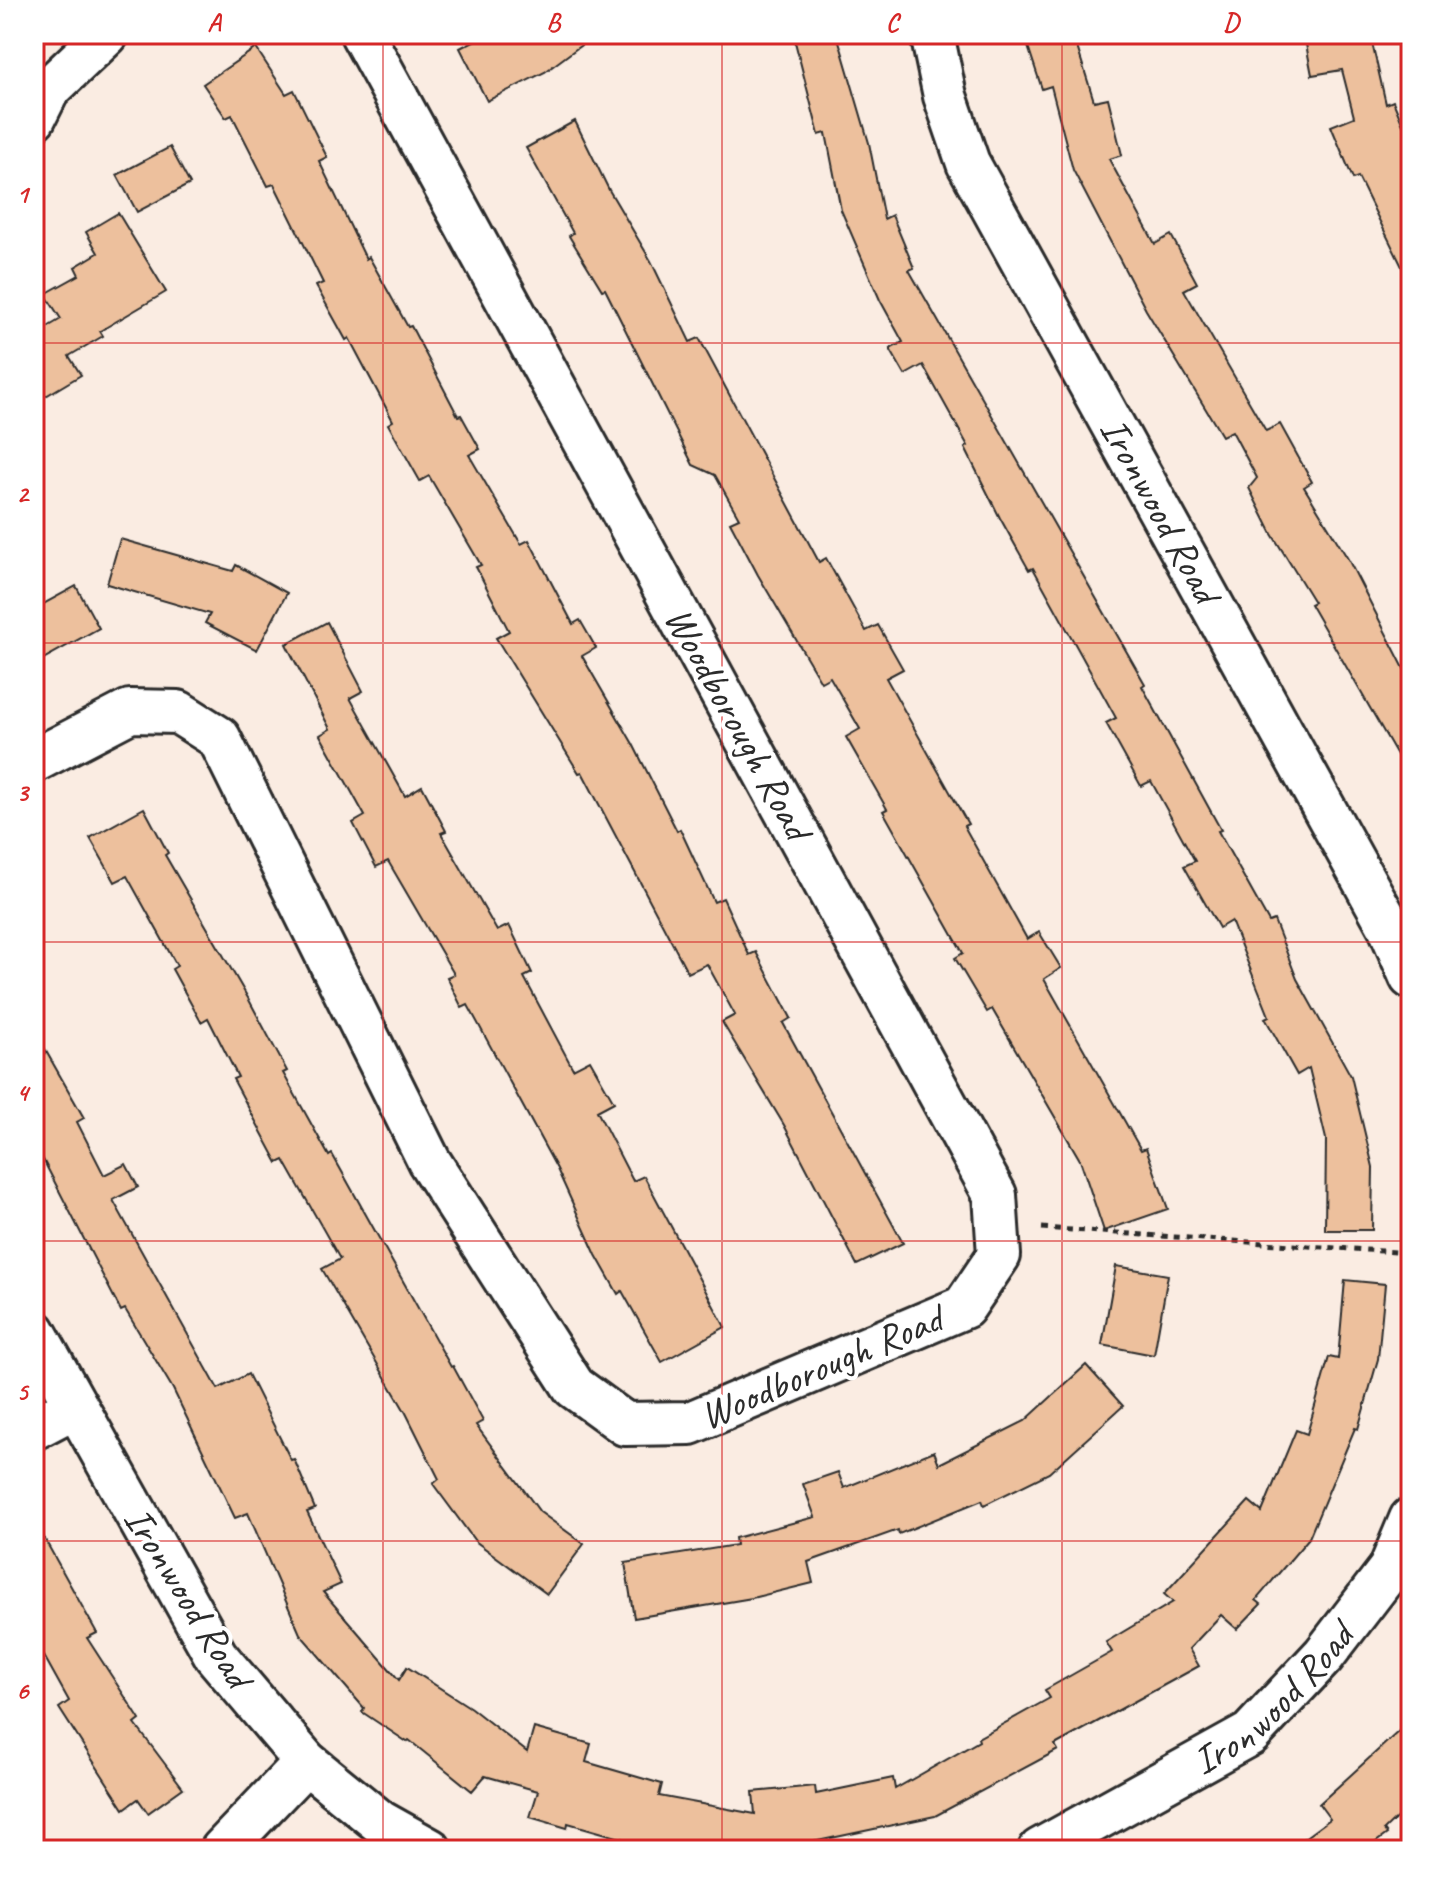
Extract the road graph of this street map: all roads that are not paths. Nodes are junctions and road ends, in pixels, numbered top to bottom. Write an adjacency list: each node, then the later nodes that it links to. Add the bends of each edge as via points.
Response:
1 (107, 34): 4 (street, via 48,90)
2 (362, 34): 5 (street, Woodborough Road, via 995,1195 999,1255 964,1307 690,1423 625,1424 574,1387 429,1161 219,738 178,712 130,711)
3 (932, 34): 6 (street, Ironwood Road, via 945,96 968,163 1389,926)
4 (34, 118)
5 (34, 761)
6 (1411, 977)
7 (34, 1331): 8 (street, Ironwood Road)
8 (74, 1407): 9 (street); 11 (street, Ironwood Road, via 216,1656)
9 (34, 1428)
10 (1411, 1519): 14 (street, Ironwood Road, via 1390,1569 1324,1655 1250,1734)
11 (306, 1762): 12 (street); 13 (street, Ironwood Road, via 380,1822)
12 (222, 1850)
13 (430, 1850)
14 (1040, 1850)

